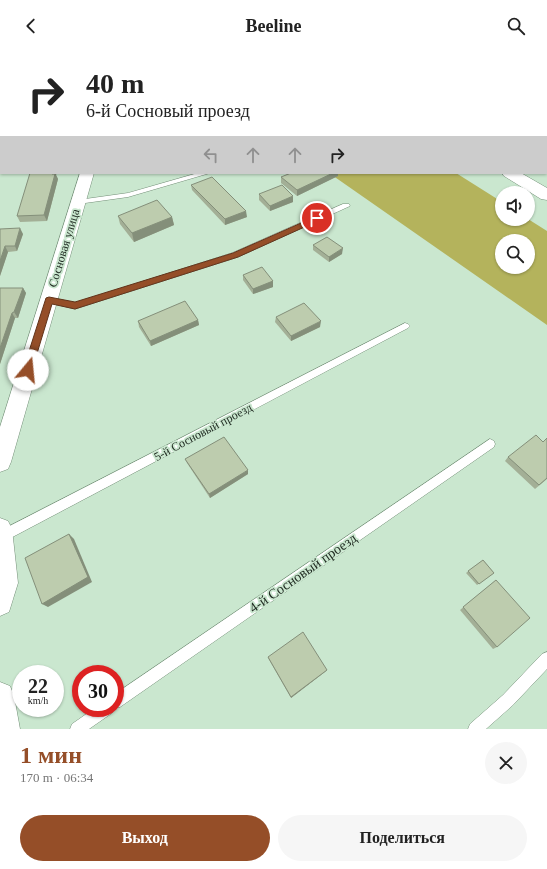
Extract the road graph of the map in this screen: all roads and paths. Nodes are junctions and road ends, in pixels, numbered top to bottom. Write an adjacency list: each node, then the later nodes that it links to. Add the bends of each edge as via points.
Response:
1 (87, 174): 5 (street, Сосновая улица)
2 (203, 174): 5 (lane, via 128,196)
3 (512, 174): 4 (street)
4 (545, 191)
5 (78, 202): 7 (street, Сосновая улица)
6 (346, 206): 7 (lane, via 228,257 75,306)
7 (49, 300): 9 (street, Сосновая улица)
8 (405, 326): 12 (lane, 5-й Сосновый проезд)
9 (5, 426): 11 (street, Сосновая улица)
10 (490, 444): 16 (lane, 4-й Сосновый проезд)
11 (0, 462)
12 (0, 533): 13 (street, via 6,583)
13 (0, 603)
14 (547, 659): 20 (lane, via 508,700)
15 (0, 696): 18 (street)
16 (124, 696)
17 (94, 717): 19 (lane)
18 (6, 729)
19 (76, 729)
20 (475, 729)

